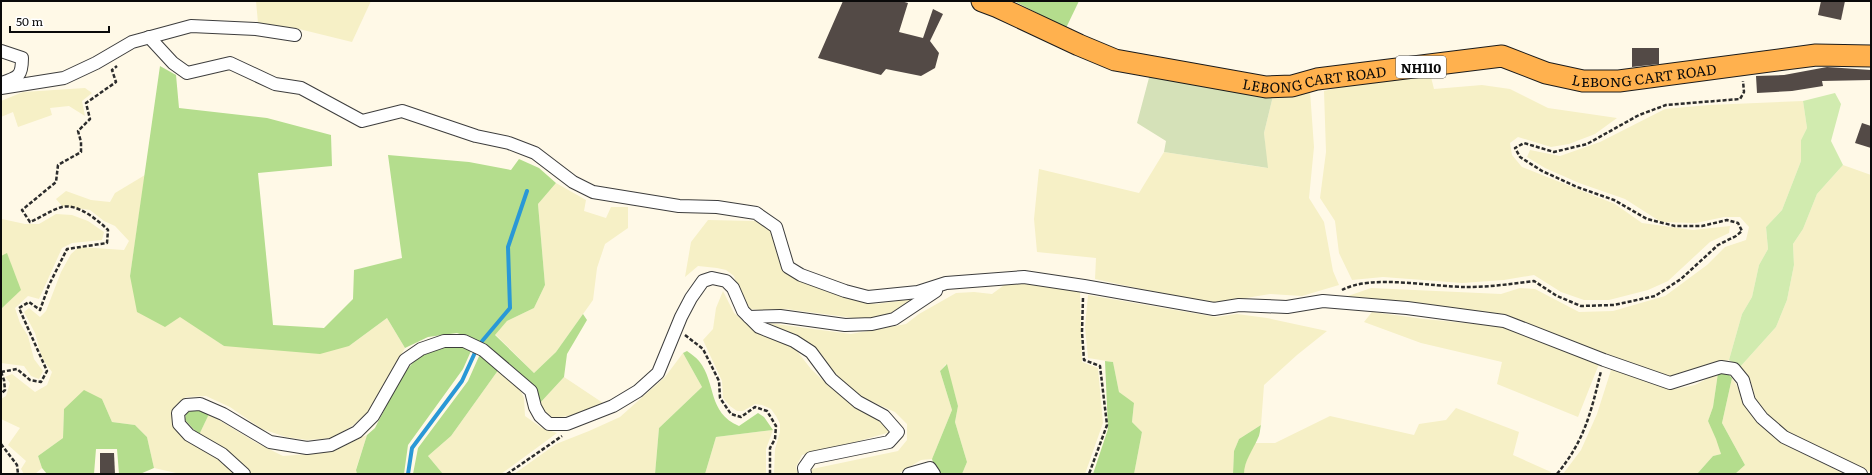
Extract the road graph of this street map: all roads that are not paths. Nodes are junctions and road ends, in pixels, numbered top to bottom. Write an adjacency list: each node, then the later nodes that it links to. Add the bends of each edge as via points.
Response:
1 (982, 1): 5 (highway, LEBONG CART ROAD / NH110, via 1116,60 1266,87 1292,86 1317,79 1502,56 1546,73 1583,81 1619,81 1816,55)
2 (295, 35): 3 (street, via 256,29 191,26)
3 (149, 37): 7 (street, via 132,42 64,78); 8 (street, via 173,63 187,73 230,63 275,84 301,88 362,121 402,111 476,136 510,143 534,153 574,182 593,192 680,206 717,207 756,213 776,228 788,267 801,275 845,291 868,296 918,292)
4 (1, 51): 6 (street, via 22,58 22,72 17,78)
5 (1871, 56)
6 (1, 84)
7 (1, 88)
8 (946, 283): 9 (street, via 894,319 872,324 845,325 780,316); 14 (street, via 1024,277 1214,309 1239,305 1286,307 1323,301 1407,308 1504,321 1670,383 1721,367 1734,369 1743,380 1749,402 1762,418 1784,437)
9 (750, 318): 10 (street, via 743,311 733,288 726,281 712,278 703,281 681,317 658,373 638,391 613,406 567,424 549,424 535,407 531,391 483,350 464,341 444,341 421,349 405,360 373,416 357,432 331,445 307,448 270,442 224,414 200,404 186,405 178,413 179,424 189,435 222,454); 11 (street, via 759,327 794,341 811,352 831,379 858,402 884,416 898,432 889,442 811,458 804,468)
10 (244, 474)
11 (805, 474)
12 (909, 474): 13 (street, via 930,468)
13 (934, 474)
14 (1861, 474)

